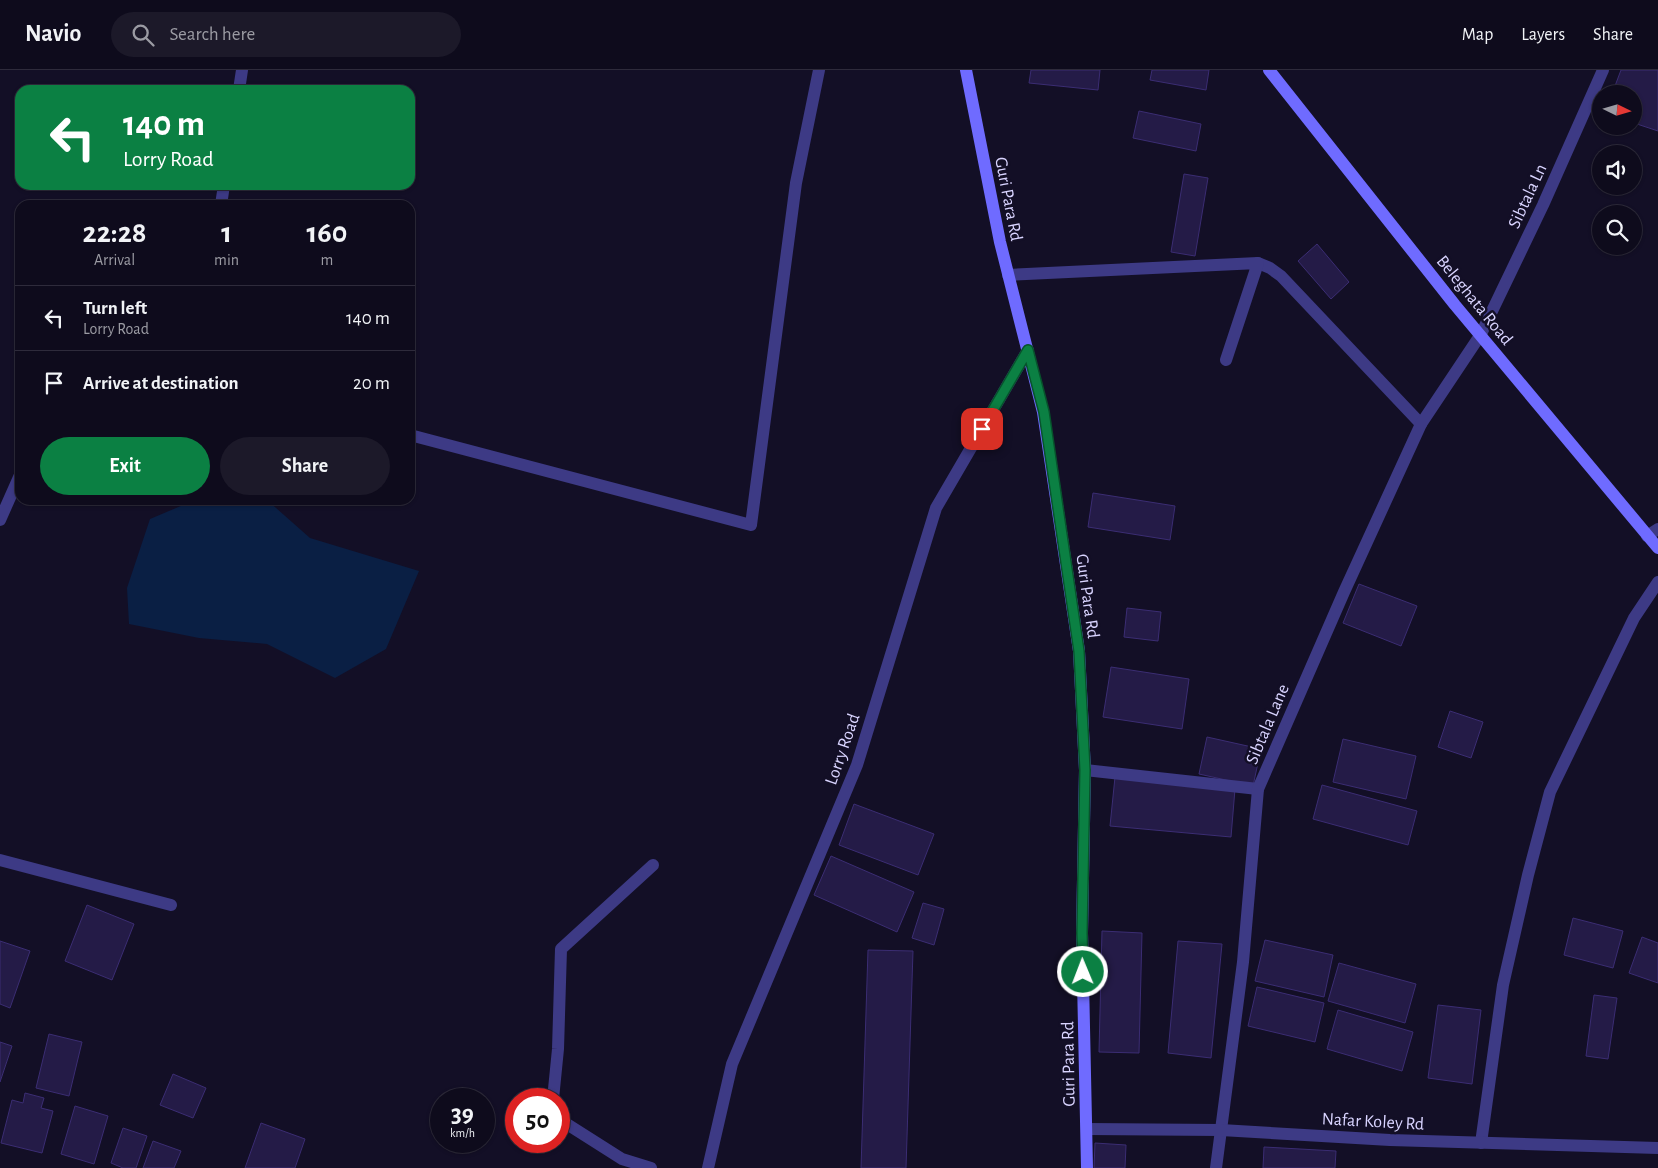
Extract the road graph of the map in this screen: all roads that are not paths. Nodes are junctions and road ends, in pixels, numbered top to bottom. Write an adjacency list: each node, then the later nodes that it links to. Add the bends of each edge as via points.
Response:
1 (242, 70): 6 (street)
2 (819, 70): 13 (street, via 796,183 751,525)
3 (966, 70): 8 (main road, Guri Para Rd)
4 (1269, 70): 9 (main road, Beleghata Road)
5 (1602, 70): 9 (street, Sibtala Ln, via 1543,205)
6 (240, 85)
7 (1258, 263): 8 (street); 11 (street); 12 (street, via 1280,276)
8 (1008, 274): 10 (main road, Guri Para Rd)
9 (1480, 334): 12 (street, Sibtala Lane); 16 (main road, Beleghata Road)
10 (1028, 350): 19 (main road, Guri Para Rd, via 1044,412 1079,651); 31 (street, Lorry Road, via 936,508 857,765 732,1064)
11 (1226, 360)
12 (1421, 424): 20 (street, Sibtala Lane)
13 (415, 436)
14 (15, 486): 15 (street)
15 (0, 520)
16 (1653, 532): 17 (main road, Beleghata Road)
17 (1658, 548)
18 (1658, 582): 28 (street, via 1634,618 1550,792 1503,985)
19 (1085, 770): 20 (street); 26 (main road, Guri Para Rd, via 1082,933)
20 (1258, 789): 27 (street, Sibtala Lane, via 1243,962)
21 (0, 860): 23 (street)
22 (653, 865): 24 (street, via 561,949)
23 (171, 905)
24 (554, 1088)
25 (570, 1126): 30 (street, via 622,1159)
26 (1087, 1129): 27 (street, Nafar Koley Rd); 32 (main road, Guri Para Rd)
27 (1221, 1130): 28 (street, Nafar Koley Rd); 33 (street, Sibtala Lane)
28 (1481, 1143): 29 (street, Nafar Koley Rd)
29 (1658, 1148)
30 (651, 1168)
31 (708, 1168)
32 (1087, 1168)
33 (1216, 1168)

